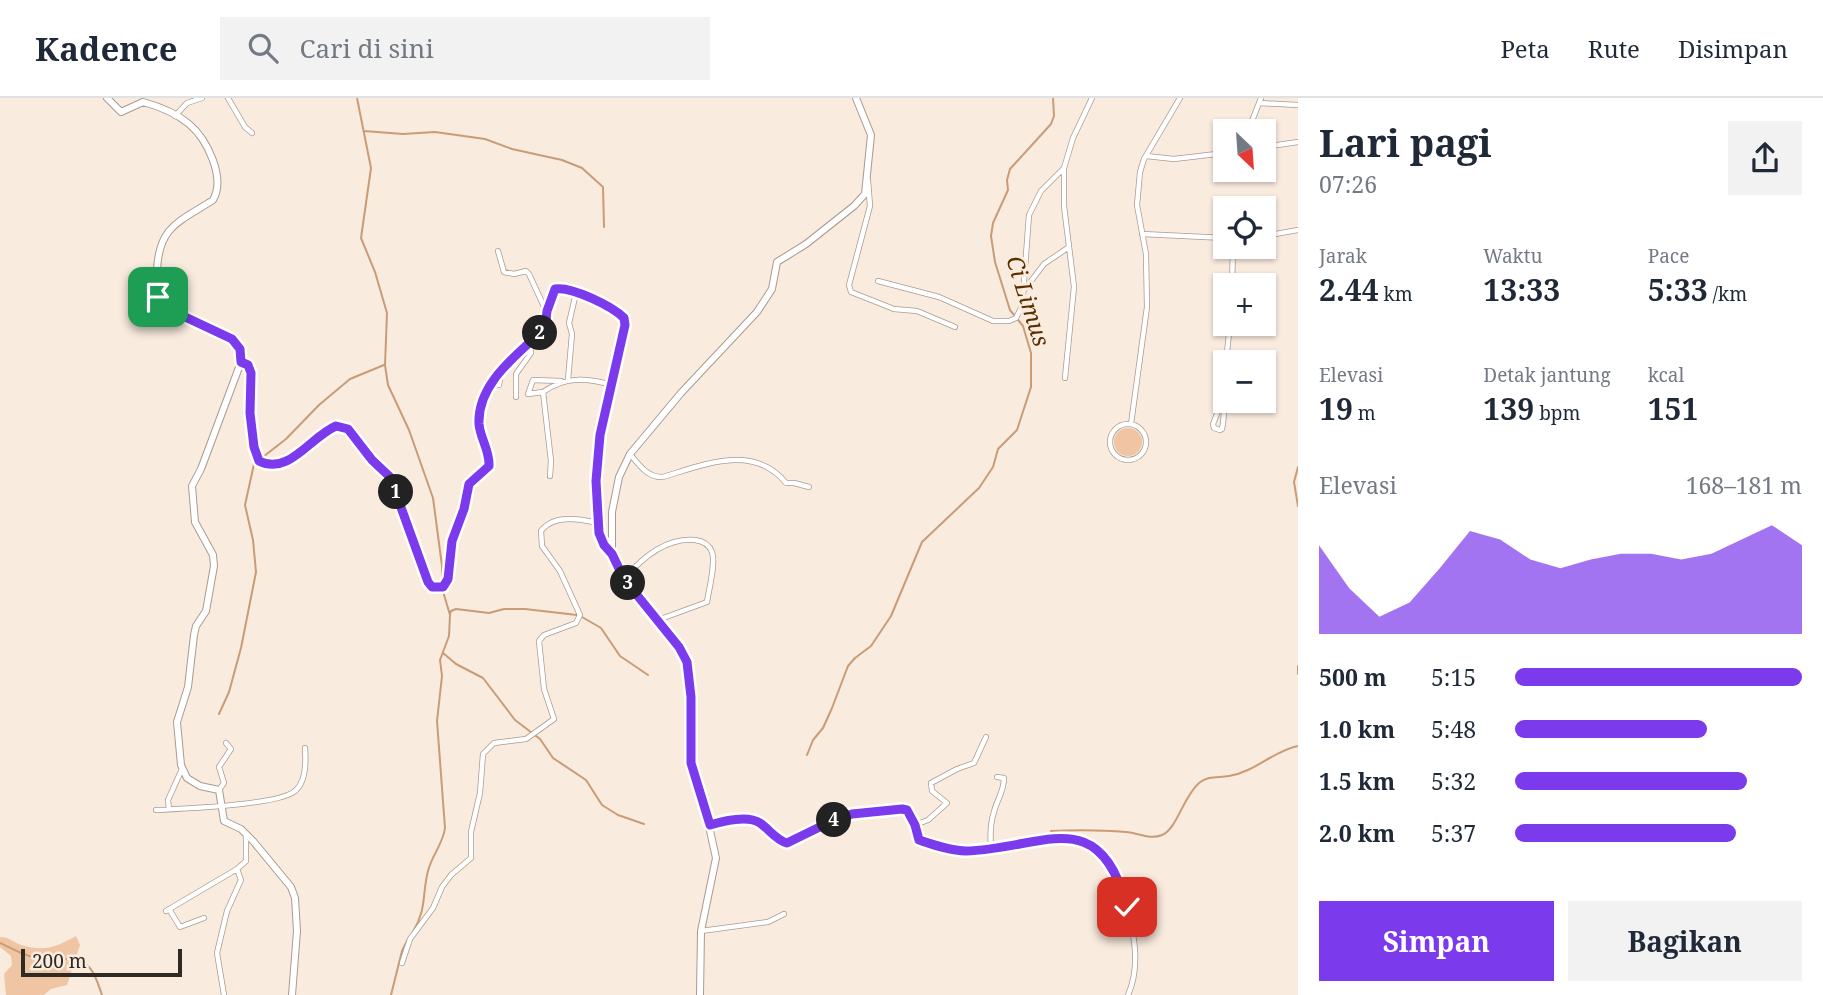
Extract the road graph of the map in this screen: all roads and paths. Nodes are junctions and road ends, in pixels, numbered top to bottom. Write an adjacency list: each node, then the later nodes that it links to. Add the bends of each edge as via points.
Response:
1 (107, 98): 9 (street, via 121,113 143,102)
2 (202, 98): 9 (street, via 187,103)
3 (228, 98): 11 (street)
4 (856, 98): 17 (street, via 871,135)
5 (1092, 98): 16 (street)
6 (1180, 98): 15 (street)
7 (1260, 101): 8 (street); 10 (street)
8 (1298, 105)
9 (175, 116): 30 (street, via 193,128 205,145 218,186 213,200 169,229 162,239 158,297 164,307 232,339 240,349)
10 (1253, 119)
11 (252, 133)
12 (1298, 142): 13 (street)
13 (1276, 145)
14 (1213, 154): 15 (street, via 1174,159)
15 (1146, 156): 19 (street, via 1137,205)
16 (1064, 167): 22 (street); 25 (street, via 1041,191 1029,215)
17 (868, 179): 28 (street, via 870,206 850,290); 41 (street, via 865,194 855,206 777,262 772,289 757,312)
18 (1298, 230): 20 (street)
19 (1142, 233): 21 (street); 40 (street, via 1147,307)
20 (1276, 234)
21 (1213, 237)
22 (1069, 247): 25 (street, via 1044,264); 32 (street, via 1074,287)
23 (498, 251): 27 (street, via 504,272 529,274)
24 (878, 281): 25 (street, via 939,297 993,321 1016,318)
25 (1023, 291)
26 (576, 293): 27 (street, via 555,289); 33 (street, via 569,323); 36 (street, via 625,320)
27 (547, 311): 29 (street, via 545,328)
28 (955, 327)
29 (530, 343): 31 (street); 38 (street, via 531,353 516,374)
30 (241, 362): 31 (street, via 251,373 250,413 259,461 284,464 330,428 348,429 390,477 428,582 434,587 448,579 452,541 469,484 489,466 479,420 483,401); 51 (street, via 192,486 195,522 214,566 206,611 194,635 188,687 177,717)
31 (502, 370): 35 (street)
32 (1065, 378)
33 (568, 380): 34 (street); 36 (street)
34 (561, 381): 37 (street); 37 (street, via 533,380 528,394)
35 (499, 385)
36 (612, 385): 44 (street, via 596,465)
37 (543, 392): 42 (street)
38 (516, 397)
39 (1223, 401): 39 (street, via 1225,411 1220,430 1213,424)
40 (1131, 424): 40 (street, via 1142,431 1146,443 1141,455 1125,460 1114,453 1110,441 1115,429)
41 (630, 454): 43 (street, via 658,478 732,460 771,469 786,484); 45 (street, via 615,491)
42 (550, 476)
43 (809, 487)
44 (599, 533): 45 (street); 65 (street, via 593,522 569,520 549,523 541,531 542,546 560,571 580,615 576,623 539,640 544,689 554,719 526,739 494,743 483,754 471,858 442,887 410,939)
45 (612, 554): 46 (street)
46 (624, 579): 47 (street); 47 (street, via 652,553 679,541 692,539 710,548 707,602)
47 (658, 620): 57 (street, via 687,662 691,763)
48 (986, 737): 58 (street, via 974,763 932,783 932,791 947,803)
49 (226, 743): 53 (street, via 231,751 219,767 224,783)
50 (306, 748): 54 (street, via 295,792)
51 (182, 768): 53 (street, via 194,784); 55 (street, via 168,800)
52 (997, 777): 60 (street, via 1003,778 1004,786 989,831)
53 (219, 790): 54 (street)
54 (221, 806): 55 (street); 59 (street, via 224,821)
55 (169, 809): 56 (street)
56 (156, 810)
57 (710, 825): 58 (street, via 755,821 787,843 834,820 871,811 906,810); 64 (street, via 716,858)
58 (915, 825): 60 (street, via 919,840 942,848)
59 (246, 834): 61 (street, via 246,861); 67 (street, via 293,892 297,932)
60 (991, 848): 69 (street, via 1069,838 1098,850 1124,893 1133,929 1134,974)
61 (237, 869): 63 (street, via 168,910 180,927); 66 (street, via 241,880 227,911 217,953)
62 (784, 914): 64 (street, via 768,922)
63 (204, 918)
64 (701, 931): 68 (street)
65 (402, 963)
66 (225, 995)
67 (292, 995)
68 (700, 995)
69 (1128, 995)

